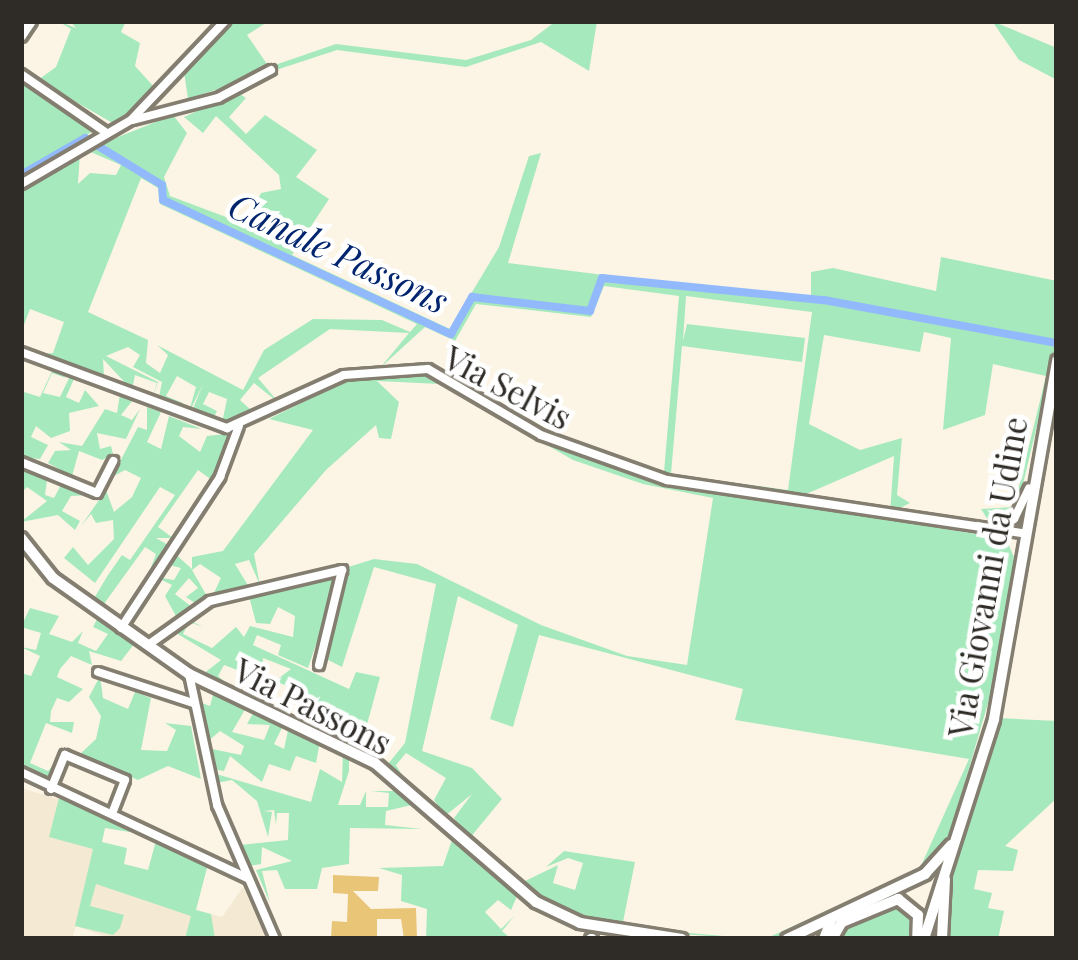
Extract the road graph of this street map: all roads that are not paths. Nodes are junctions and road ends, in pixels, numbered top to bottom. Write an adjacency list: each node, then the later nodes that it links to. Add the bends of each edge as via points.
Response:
1 (31, 21): 3 (street)
2 (225, 21): 6 (street)
3 (21, 36)
4 (271, 70): 6 (street, via 218,98)
5 (21, 74): 7 (street)
6 (131, 120): 7 (street)
7 (104, 131): 8 (street)
8 (21, 184)
9 (21, 352): 11 (street, via 201,424)
10 (1057, 361): 14 (street, Via Giovanni da Udine)
11 (239, 426): 15 (street, Via Selvis, via 344,375 428,369 541,435 654,477); 19 (street, via 220,477)
12 (113, 460): 13 (street, via 97,493)
13 (21, 462)
14 (1029, 488): 15 (street); 16 (street, Via Giovanni da Udine)
15 (1006, 530): 16 (street); 18 (street)
16 (1023, 532): 18 (street, Via Giovanni da Udine)
17 (21, 538): 19 (street, Via Passons, via 53,578)
18 (1020, 559): 28 (street, Via Giovanni da Udine, via 1003,681)
19 (121, 628): 20 (street, Via Passons)
20 (147, 646): 21 (street, via 210,602 342,570); 23 (street, Via Passons)
21 (319, 665)
22 (98, 671): 24 (street)
23 (189, 674): 24 (street); 32 (street, Via Passons, via 375,763 518,889)
24 (193, 704): 30 (street, via 217,805)
25 (21, 772): 26 (street)
26 (51, 789): 27 (street); 27 (street, via 65,755 125,781)
27 (113, 811): 30 (street)
28 (957, 838): 29 (street, Via Giovanni da Udine); 31 (street, via 925,874)
29 (944, 876): 40 (street, Via Giovanni da Udine); 41 (street)
30 (248, 878): 34 (street)
31 (832, 918): 38 (street); 39 (street)
32 (593, 936): 33 (street, Via Passons); 35 (street)
33 (657, 937): 36 (street); 37 (street, Via Passons)
34 (275, 939)
35 (602, 939)
36 (636, 939)
37 (682, 939)
38 (788, 939)
39 (828, 939): 40 (street, via 842,922 898,899 918,915)
40 (920, 939)
41 (942, 939)

